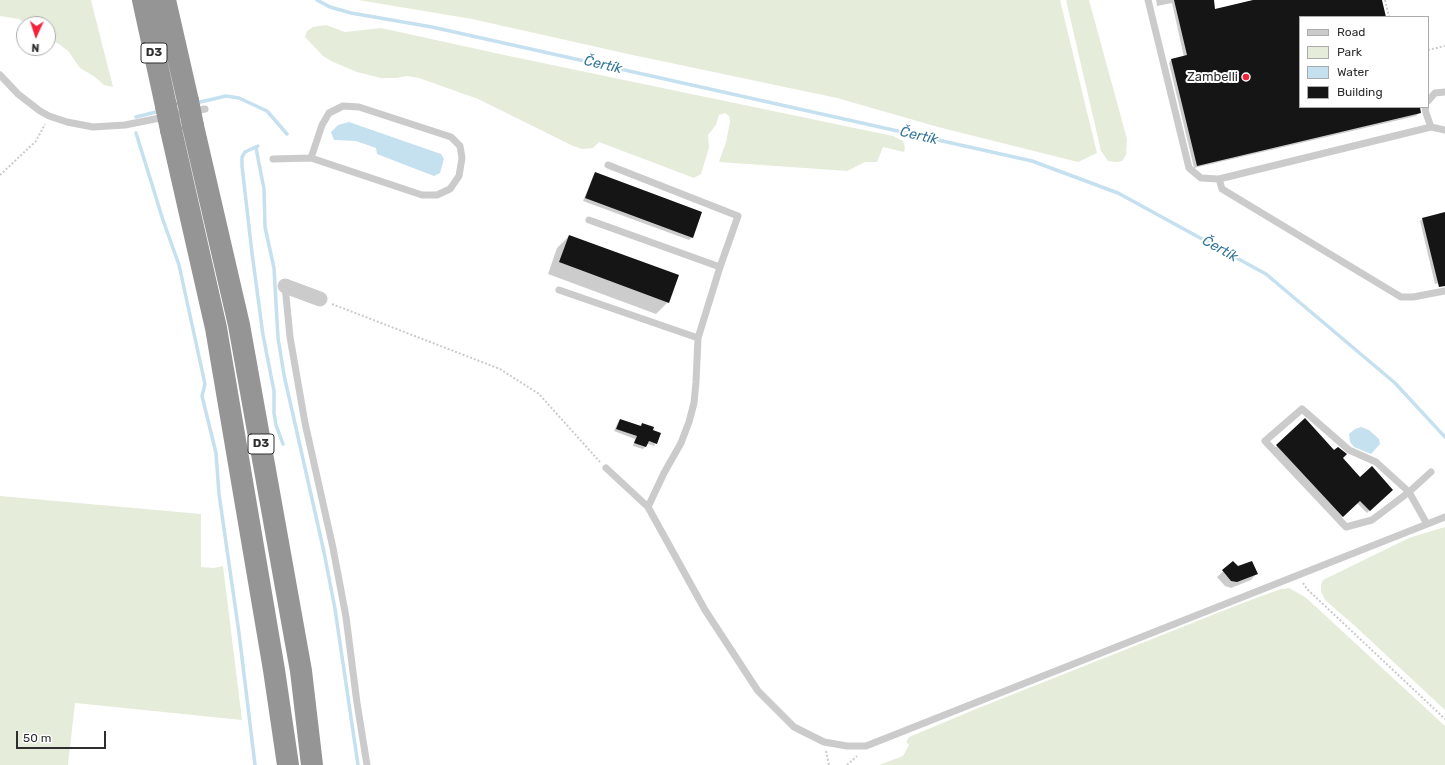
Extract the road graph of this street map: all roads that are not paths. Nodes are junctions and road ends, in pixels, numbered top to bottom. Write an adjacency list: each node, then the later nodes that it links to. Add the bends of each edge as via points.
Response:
1 (143, 0): 28 (highway, D3, bridge, via 216,328)
2 (165, 0): 8 (highway, D3)
3 (1148, 0): 14 (lane, via 1189,168 1201,178)
4 (0, 75): 8 (lane, via 18,94 40,111 67,122 93,127 125,125)
5 (1445, 92): 6 (lane, via 1435,93)
6 (1429, 100)
7 (1425, 108): 9 (lane)
8 (195, 112): 29 (highway, D3, via 239,325 301,671)
9 (1431, 127): 10 (lane); 14 (lane)
10 (1445, 130)
11 (310, 158): 11 (lane, via 422,195 437,195 450,189 459,176 462,158 460,146 451,137 359,107 343,106 329,113); 12 (lane)
12 (272, 159)
13 (608, 165): 16 (lane, via 738,216)
14 (1219, 179): 19 (lane, via 1222,189 1401,297)
15 (589, 220): 16 (lane)
16 (720, 267): 21 (lane)
17 (285, 286): 20 (street); 30 (lane, via 290,337 305,423 346,617)
18 (559, 290): 21 (lane)
19 (1445, 291)
20 (320, 299)
21 (698, 338): 25 (lane, via 694,403 689,422)
22 (606, 468): 25 (lane)
23 (1431, 472): 24 (lane)
24 (1409, 492): 24 (lane, via 1376,462 1349,450 1302,409 1265,441 1346,527 1372,520); 27 (lane)
25 (648, 508): 27 (lane, via 705,610 758,691 794,727 824,742 847,746 866,746)
26 (1445, 517): 27 (lane)
27 (1428, 524)
28 (288, 765)
29 (312, 765)
30 (367, 765)

